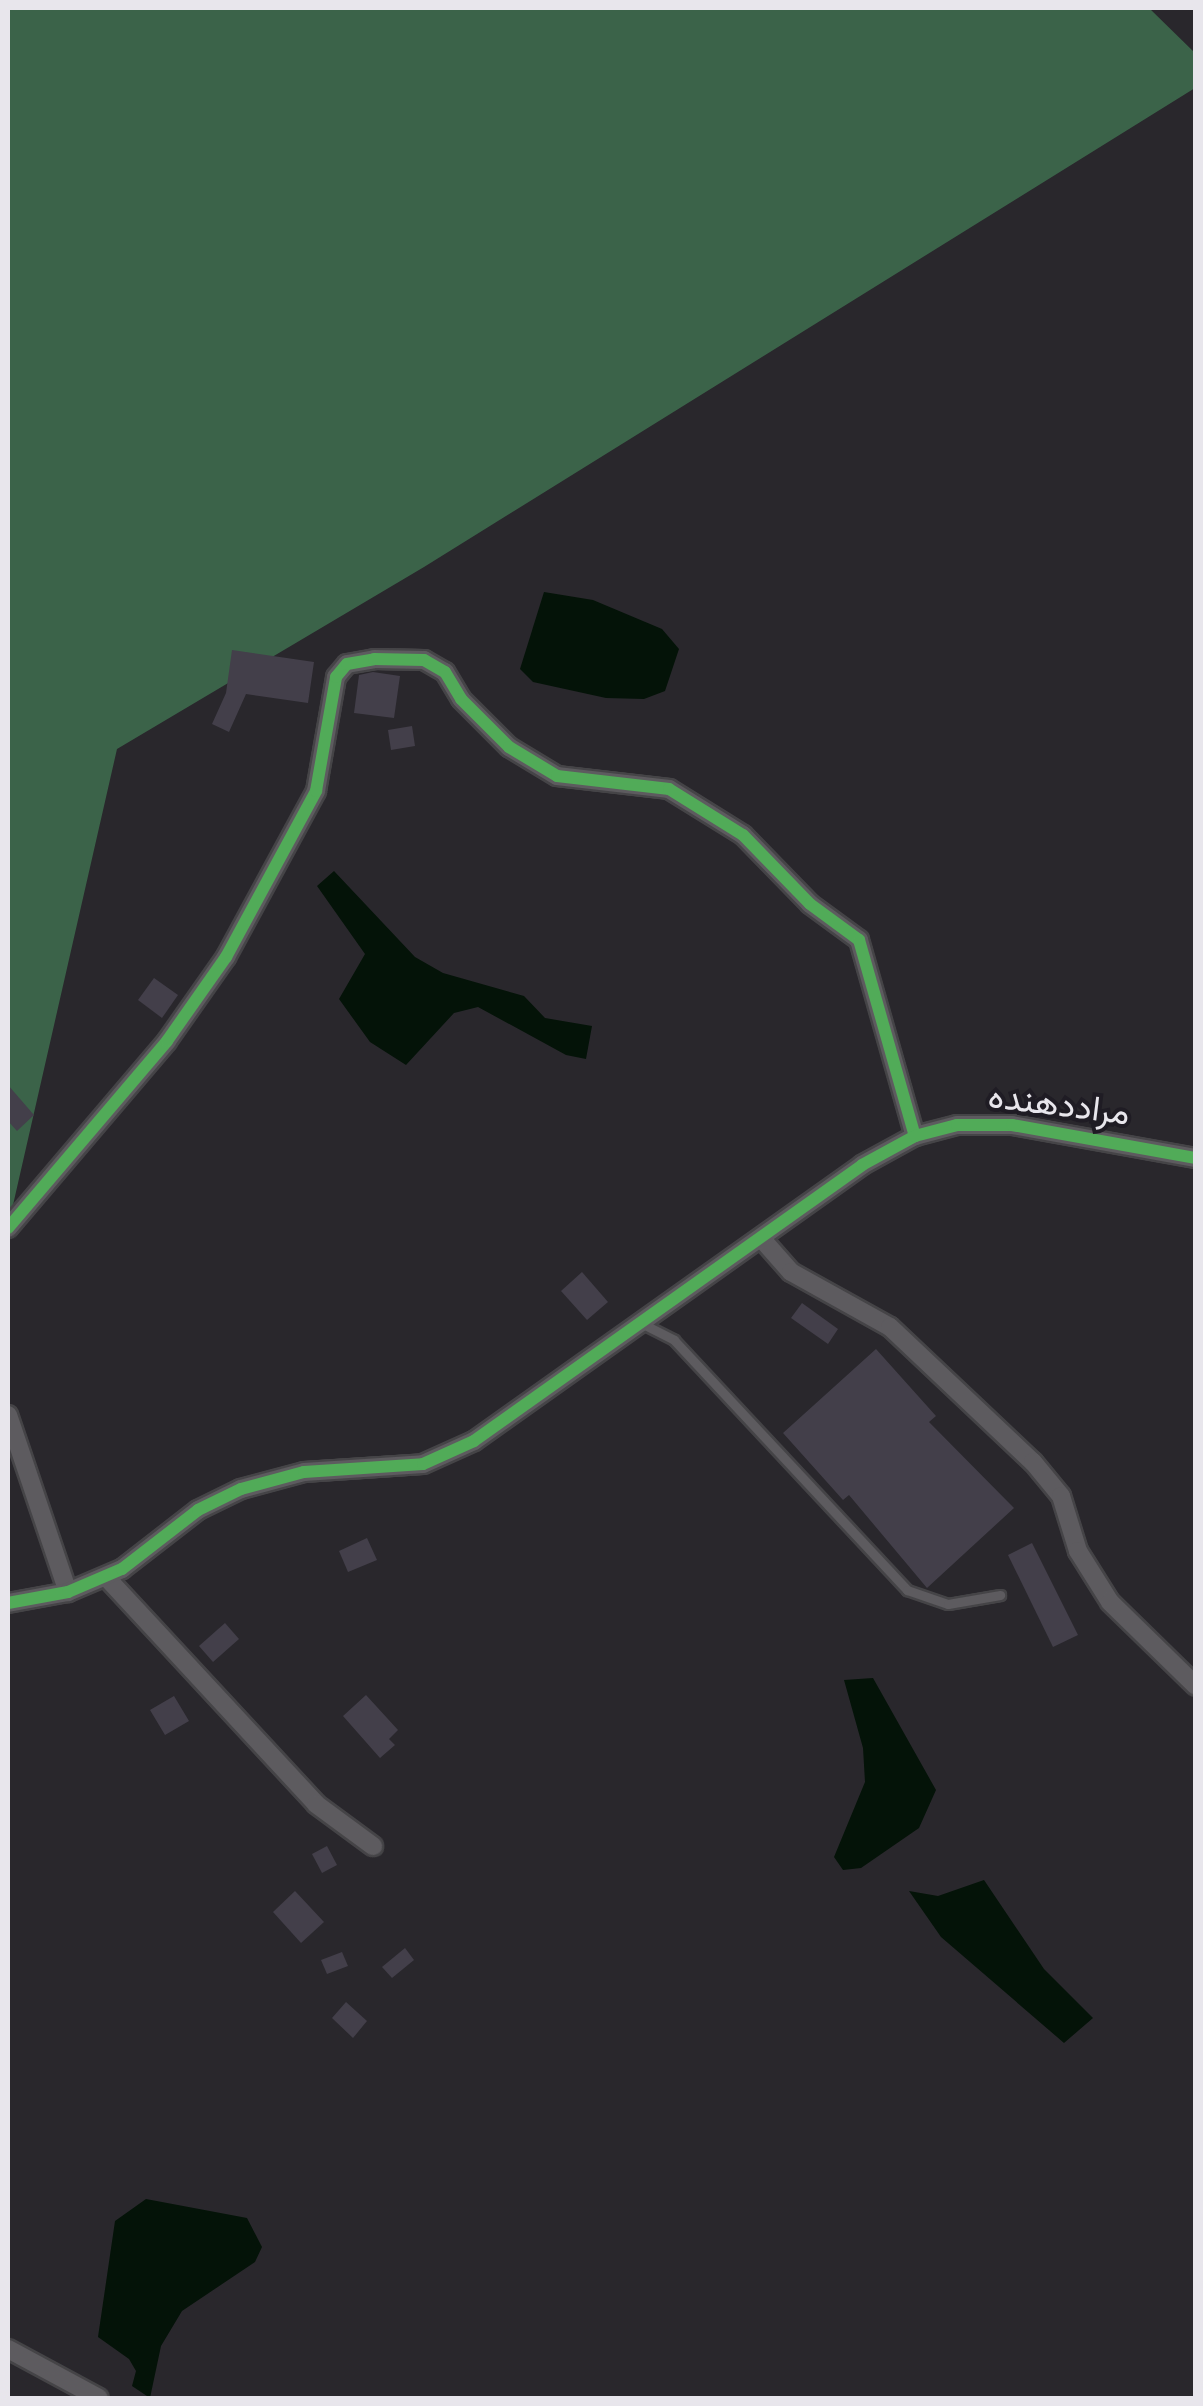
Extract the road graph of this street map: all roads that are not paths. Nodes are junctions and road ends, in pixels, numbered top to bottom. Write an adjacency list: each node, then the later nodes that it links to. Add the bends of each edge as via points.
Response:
1 (914, 1136): 2 (street, مراددهنده, via 957,1125 1012,1126); 3 (street, via 859,940 810,904 742,834 669,789 557,776 509,747 445,672 424,660 374,659 347,664 336,677 316,791 226,958 168,1041); 4 (street)
2 (1196, 1158)
3 (8, 1228)
4 (761, 1238): 5 (street); 11 (street, via 791,1272 890,1328 1042,1471 1061,1496 1078,1550 1110,1602)
5 (638, 1322): 7 (street, via 474,1442 423,1464 304,1472 241,1489 198,1510 157,1546); 9 (lane, via 674,1340 908,1590 948,1604)
6 (8, 1415): 8 (street)
7 (106, 1576): 8 (street); 12 (street, via 316,1804)
8 (68, 1592): 10 (street)
9 (1000, 1595)
10 (8, 1603)
11 (1196, 1686)
12 (372, 1846)
13 (8, 2349): 14 (street)
14 (99, 2398)

